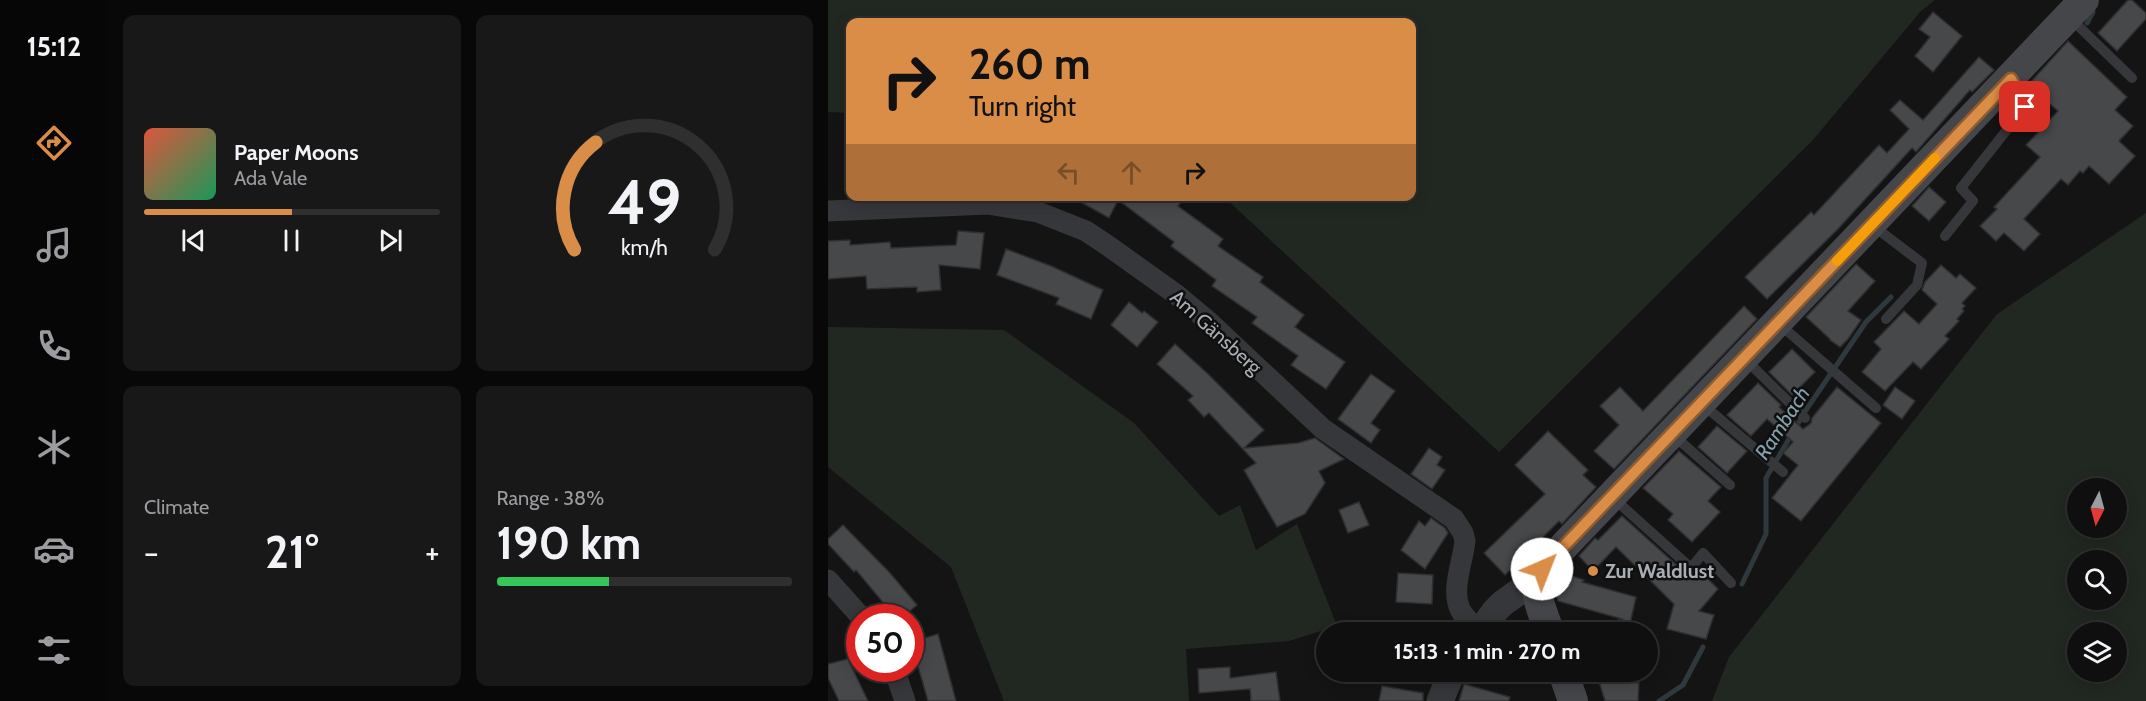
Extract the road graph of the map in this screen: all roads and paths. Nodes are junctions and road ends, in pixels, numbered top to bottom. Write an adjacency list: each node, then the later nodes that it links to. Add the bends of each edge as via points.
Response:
1 (2076, 8): 2 (lane); 3 (main road)
2 (2132, 78)
3 (2011, 79): 5 (main road); 6 (lane, via 2025,107 1961,188 1973,201)
4 (828, 212): 21 (street, Am Gänsberg, via 996,205 1062,220 1107,244 1208,321 1323,429 1454,519 1465,541 1457,602)
5 (1872, 224): 7 (lane, via 1922,263 1917,285); 8 (main road)
6 (1945, 236)
7 (1886, 319)
8 (1778, 323): 9 (main road); 11 (lane)
9 (1744, 358): 10 (main road); 12 (lane)
10 (1701, 403): 13 (main road); 14 (lane)
11 (1876, 408)
12 (1803, 416)
13 (1671, 434): 15 (lane); 16 (main road)
14 (1776, 465)
15 (1730, 485)
16 (1611, 496): 18 (lane, via 1691,568 1703,553); 19 (main road, via 1542,569)
17 (828, 580): 20 (street)
18 (1731, 583)
19 (1538, 590): 22 (street, via 1503,603); 23 (main road)
20 (849, 604)
21 (1470, 622)
22 (1487, 622)
23 (1547, 622)
24 (898, 682): 27 (street)
25 (1448, 682): 28 (street)
26 (1566, 682): 29 (main road)
27 (905, 701)
28 (1440, 701)
29 (1573, 701)

